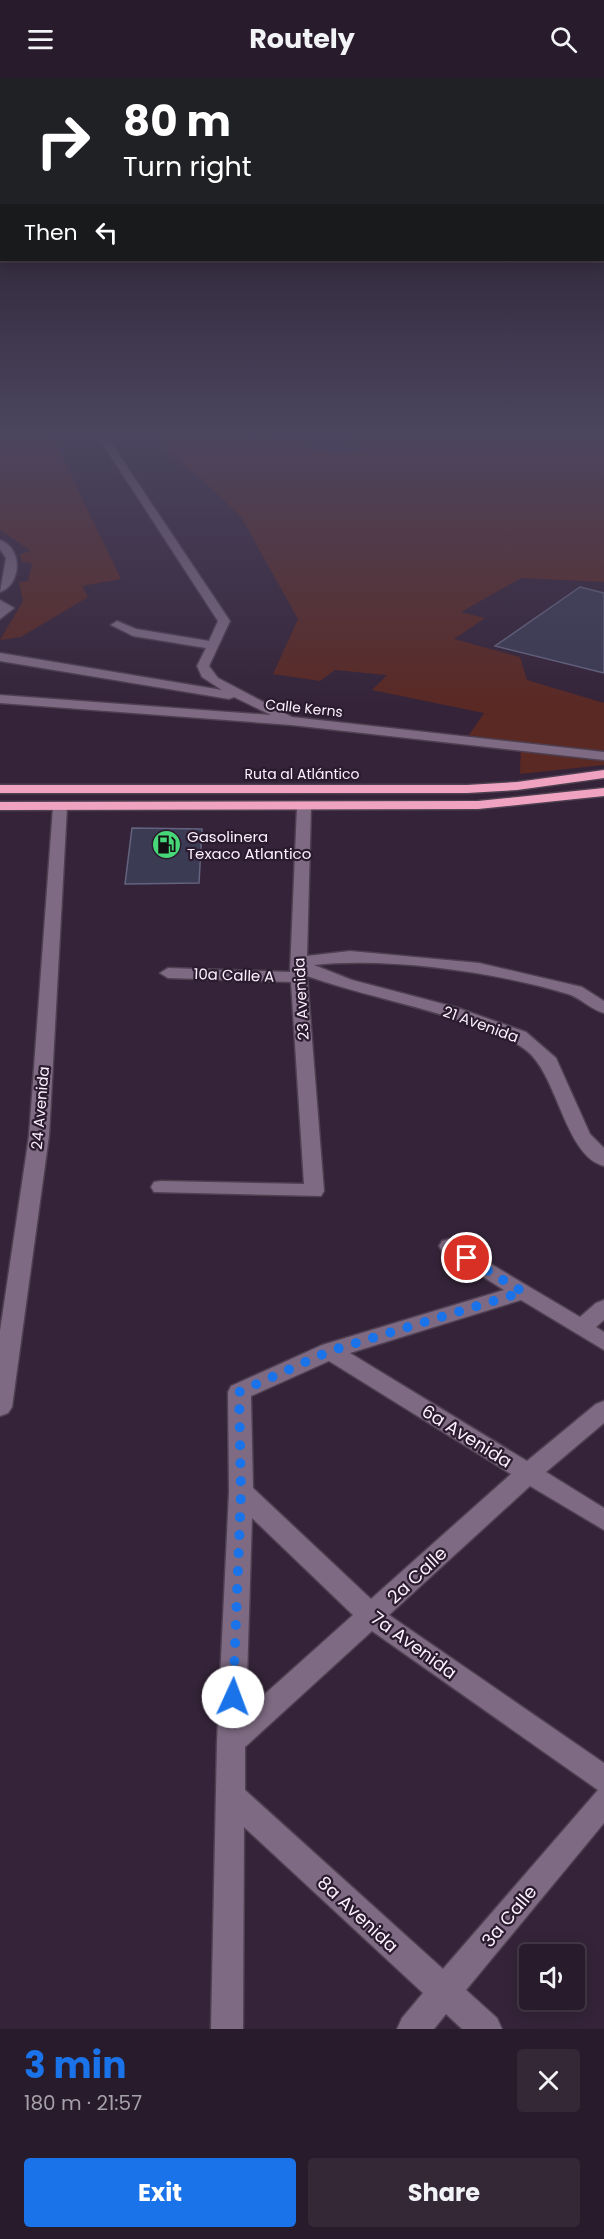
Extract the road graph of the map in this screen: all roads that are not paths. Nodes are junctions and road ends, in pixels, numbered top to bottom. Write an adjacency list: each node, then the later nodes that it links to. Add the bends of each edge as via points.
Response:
1 (160, 524): 6 (street, via 224,621)
2 (0, 543): 3 (street, via 11,553 6,583)
3 (1, 589): 4 (street)
4 (1, 610)
5 (117, 625): 6 (street, via 133,632)
6 (212, 645): 9 (street, via 204,666 206,674)
7 (0, 657): 9 (street)
8 (0, 699): 10 (street, Calle Kerns)
9 (253, 699): 10 (street)
10 (291, 721): 11 (street, Calle Kerns)
11 (604, 756)
12 (604, 774): 13 (highway, Ruta al Atlántico, via 466,789)
13 (0, 789)
14 (604, 792): 17 (highway, via 478,804)
15 (0, 806): 16 (highway)
16 (60, 807): 17 (highway); 29 (street, 24 Avenida, via 39,1136)
17 (304, 807): 18 (street, 23 Avenida)
18 (299, 970): 19 (street, 10a Calle A); 20 (street, 10a Calle A, via 350,956 479,968 576,991); 21 (street, 21 Avenida, via 449,1011 520,1036 547,1058 582,1136); 22 (street, 23 Avenida, via 314,1191)
19 (168, 973)
20 (604, 1008)
21 (604, 1160)
22 (161, 1187)
23 (449, 1246): 24 (street)
24 (523, 1292): 26 (street); 28 (street)
25 (604, 1308): 26 (street)
26 (581, 1328): 27 (street)
27 (604, 1342)
28 (330, 1351): 31 (street, 6a Avenida); 32 (street, via 239,1392)
29 (0, 1407)
30 (604, 1410): 31 (street, 2a Calle)
31 (526, 1474): 33 (street, 6a Avenida); 34 (street, 2a Calle)
32 (241, 1492): 34 (street, 7a Avenida); 35 (street)
33 (604, 1520)
34 (372, 1617): 35 (street, 2a Calle); 36 (street, 7a Avenida)
35 (231, 1742): 37 (street)
36 (604, 1779)
37 (232, 1797): 39 (street, 8a Avenida); 40 (street)
38 (604, 1801): 39 (street, 3a Calle)
39 (445, 1993): 41 (street, 3a Calle); 42 (street, 8a Avenida)
40 (227, 2029)
41 (413, 2029)
42 (486, 2029)

